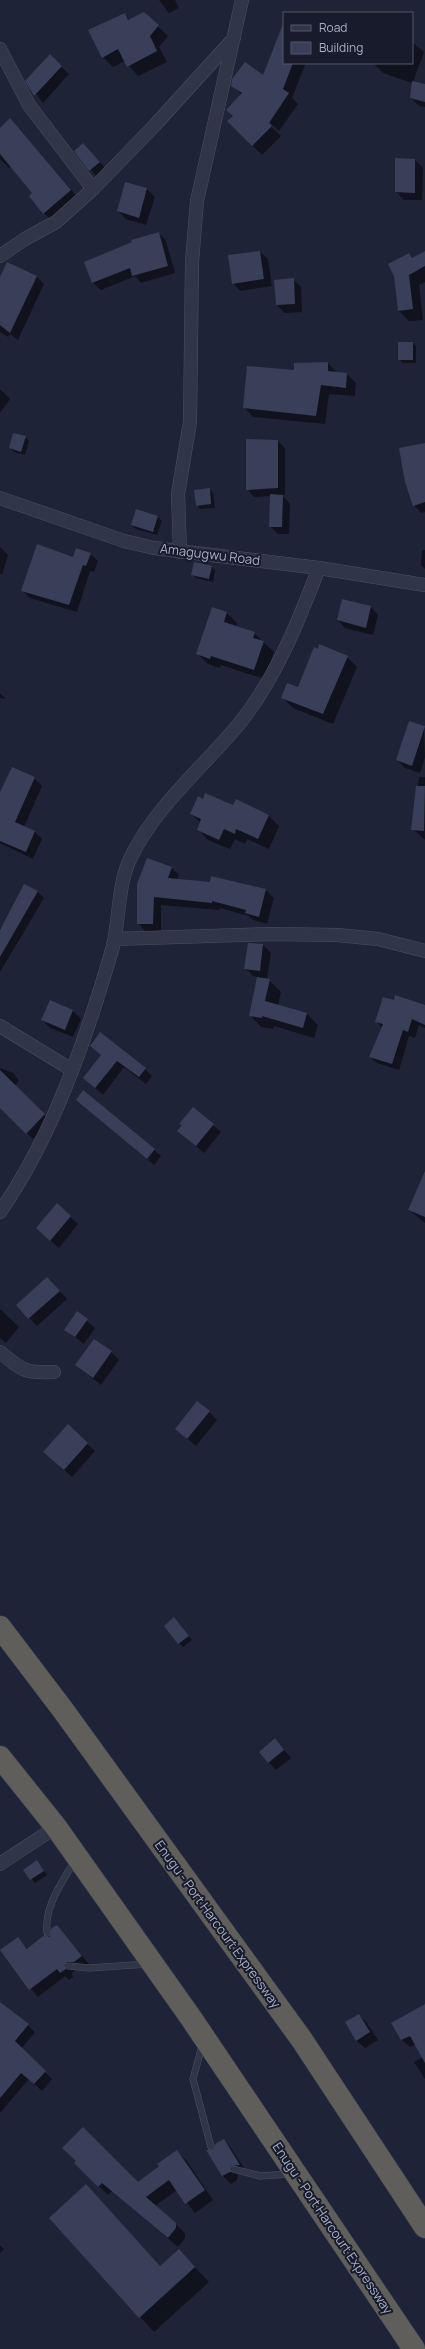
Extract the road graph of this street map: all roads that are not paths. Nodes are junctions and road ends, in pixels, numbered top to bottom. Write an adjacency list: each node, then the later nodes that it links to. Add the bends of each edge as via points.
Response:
1 (242, 0): 2 (street)
2 (235, 36): 4 (street); 7 (street, via 197,202 192,262 190,422 178,494)
3 (0, 49): 4 (street, via 29,105)
4 (93, 189): 5 (street, via 56,222)
5 (0, 256)
6 (0, 498): 7 (street, Amagugwu Road, via 124,541)
7 (180, 552): 8 (street, Amagugwu Road)
8 (319, 568): 9 (street, Amagugwu Road); 10 (street, via 278,664 262,691 240,723 152,822 139,841 126,871)
9 (425, 585)
10 (115, 939): 11 (street, via 273,934 337,935 378,939); 13 (street)
11 (425, 951)
12 (0, 1026): 13 (street)
13 (72, 1070): 14 (street, via 27,1168)
14 (0, 1212)
15 (0, 1352): 16 (street, via 22,1370)
16 (54, 1372)
17 (0, 1627): 29 (highway, Enugu - Port Harcourt Expressway, via 302,2040)
18 (0, 1757): 19 (highway, Enugu - Port Harcourt Expressway)
19 (56, 1827): 20 (highway, Enugu - Port Harcourt Expressway); 21 (street)
20 (77, 1857): 22 (lane, via 52,1900 46,1922); 23 (highway, Enugu - Port Harcourt Expressway)
21 (0, 1864)
22 (47, 1933)
23 (152, 1964): 24 (lane, via 89,1968); 25 (highway, Enugu - Port Harcourt Expressway)
24 (69, 1966)
25 (204, 2038): 26 (lane, via 193,2079); 28 (highway, Enugu - Port Harcourt Expressway)
26 (211, 2147)
27 (234, 2169): 28 (lane, via 260,2176)
28 (296, 2174): 30 (highway, Enugu - Port Harcourt Expressway)
29 (425, 2227)
30 (414, 2349)

